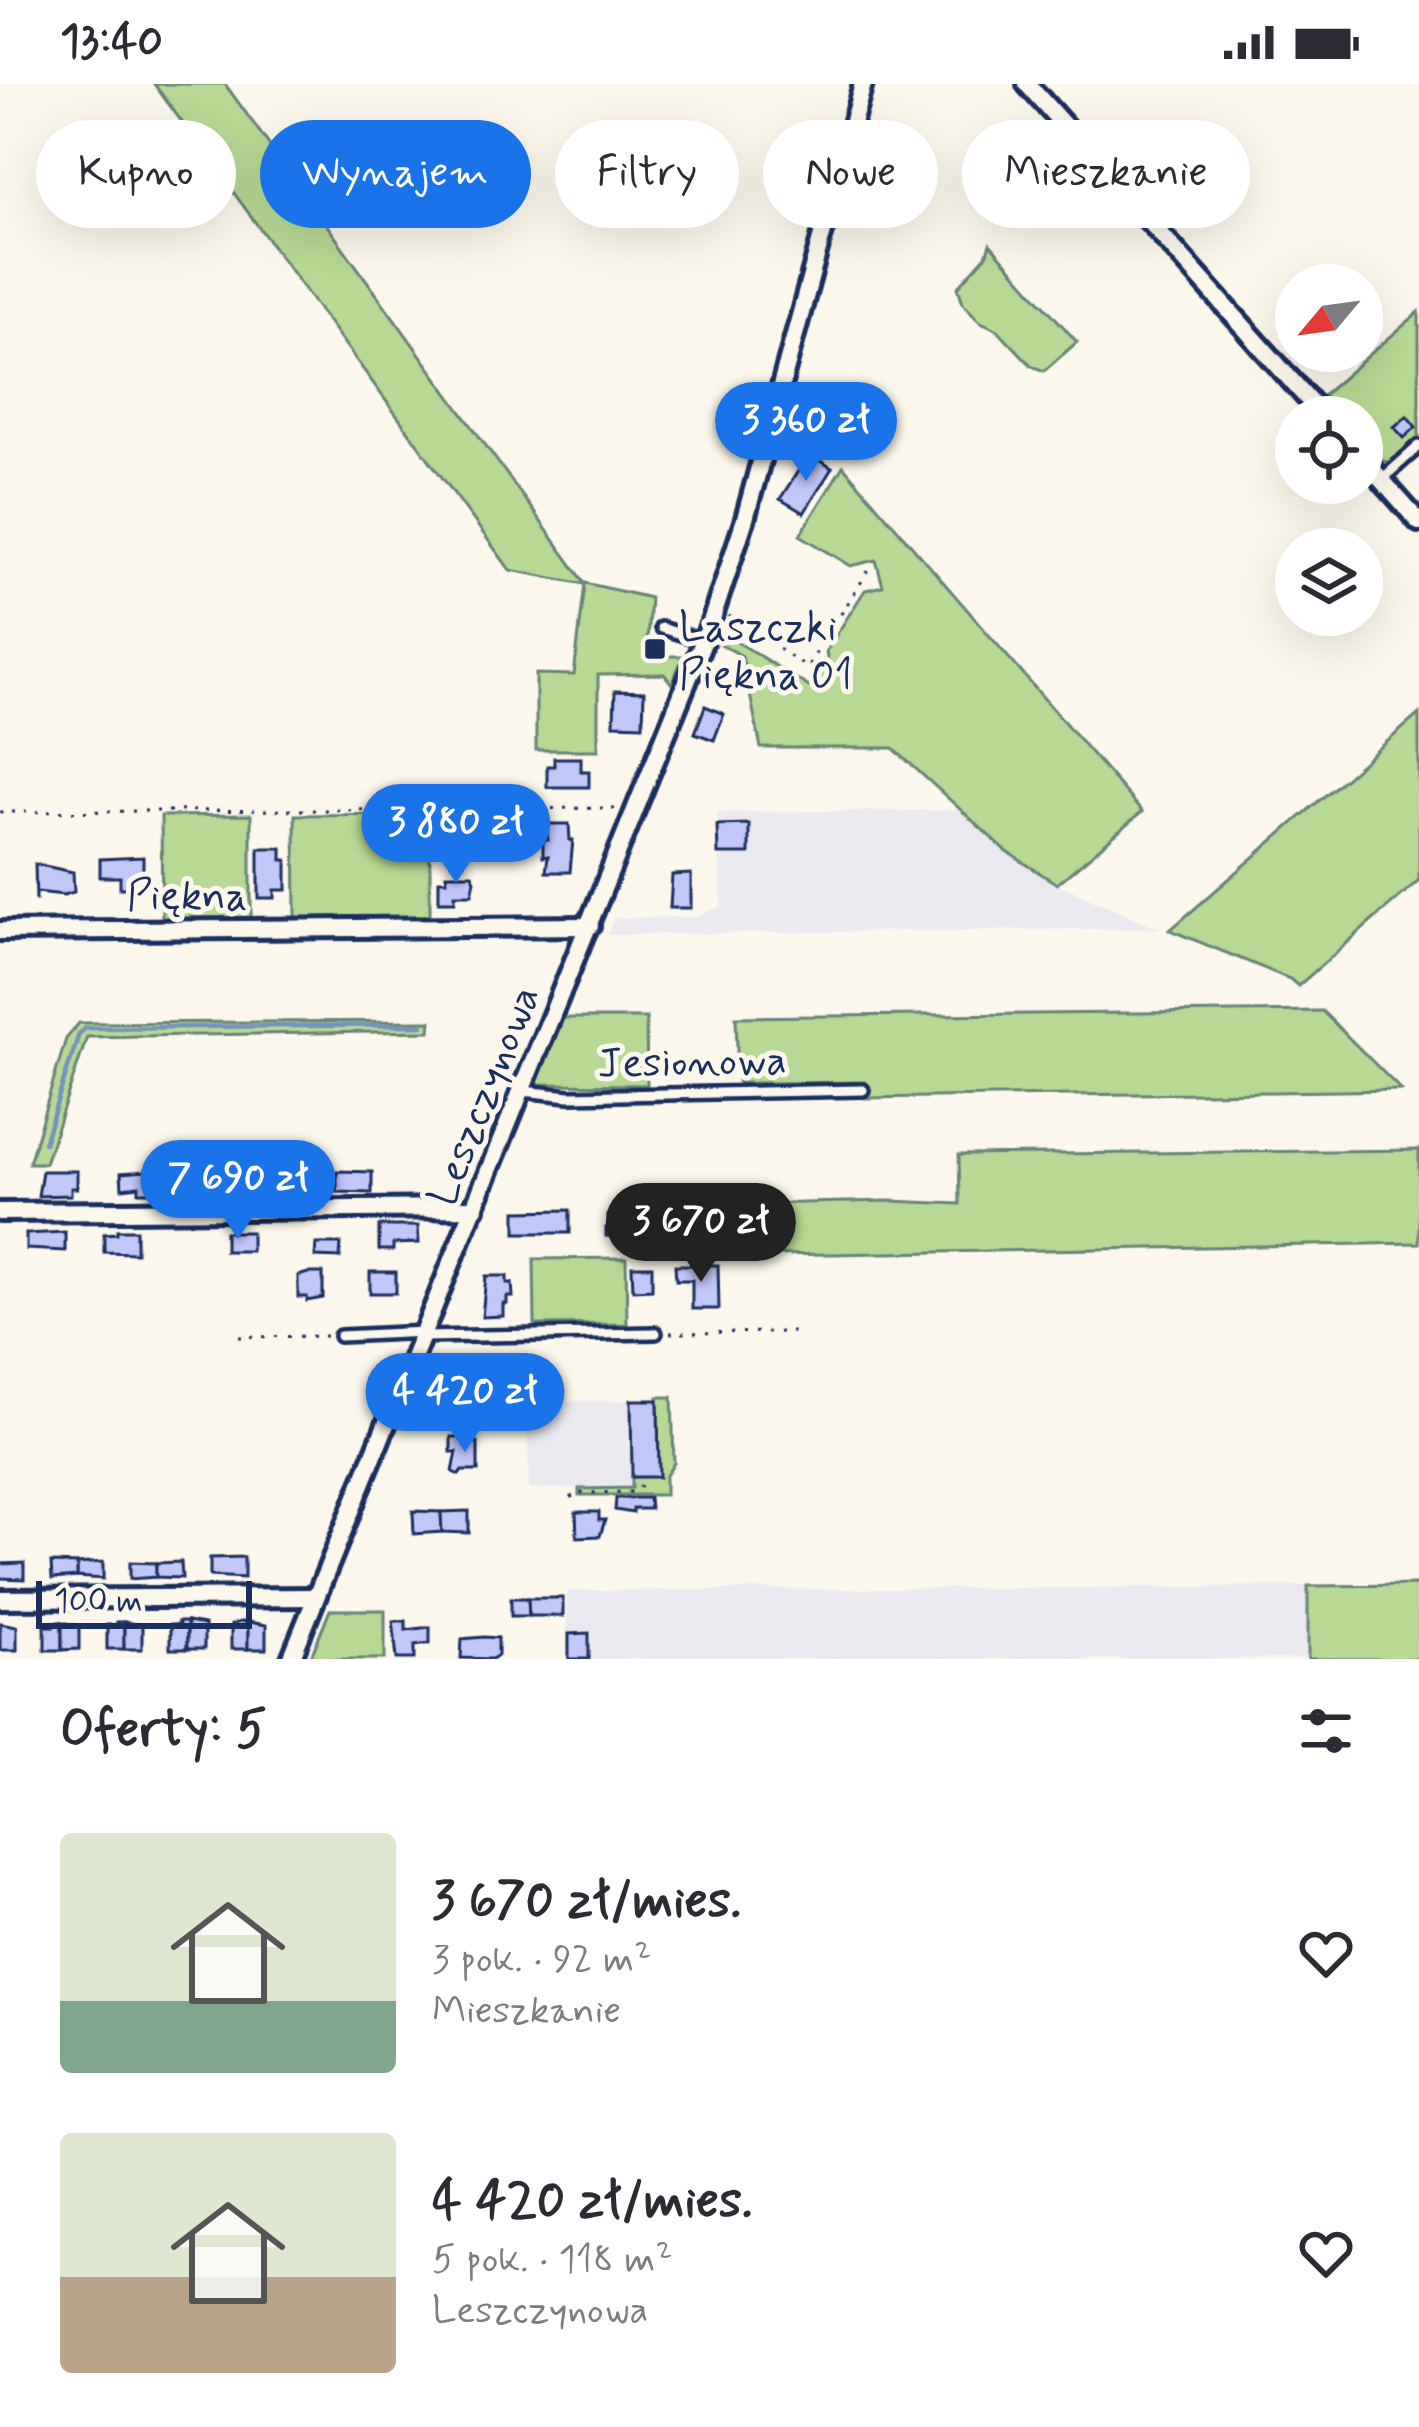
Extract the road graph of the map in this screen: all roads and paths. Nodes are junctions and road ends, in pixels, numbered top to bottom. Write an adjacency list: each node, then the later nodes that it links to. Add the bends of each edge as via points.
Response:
1 (863, 84): 9 (street, Leszczynowa)
2 (1028, 84): 3 (street)
3 (1305, 396)
4 (1419, 446): 5 (lane)
5 (1383, 478)
6 (1383, 480): 7 (street)
7 (1419, 522)
8 (869, 570): 9 (path, via 807,667)
9 (709, 624): 10 (lane); 11 (street, Leszczynowa)
10 (661, 628)
11 (637, 808): 12 (path); 13 (street, Leszczynowa)
12 (0, 812)
13 (590, 926): 14 (street, Piękna); 16 (street, Leszczynowa)
14 (0, 932)
15 (863, 1090): 16 (lane, Jesionowa)
16 (523, 1091): 17 (street, Leszczynowa)
17 (475, 1208): 18 (street); 21 (street, Leszczynowa)
18 (0, 1212)
19 (795, 1332): 20 (path)
20 (656, 1333): 21 (lane)
21 (423, 1334): 22 (lane); 26 (street, Leszczynowa)
22 (340, 1336): 23 (path)
23 (239, 1337)
24 (645, 1483): 25 (path, via 634,1492)
25 (571, 1498)
26 (316, 1597): 27 (street); 28 (street, Leszczynowa)
27 (0, 1599)
28 (291, 1659)

